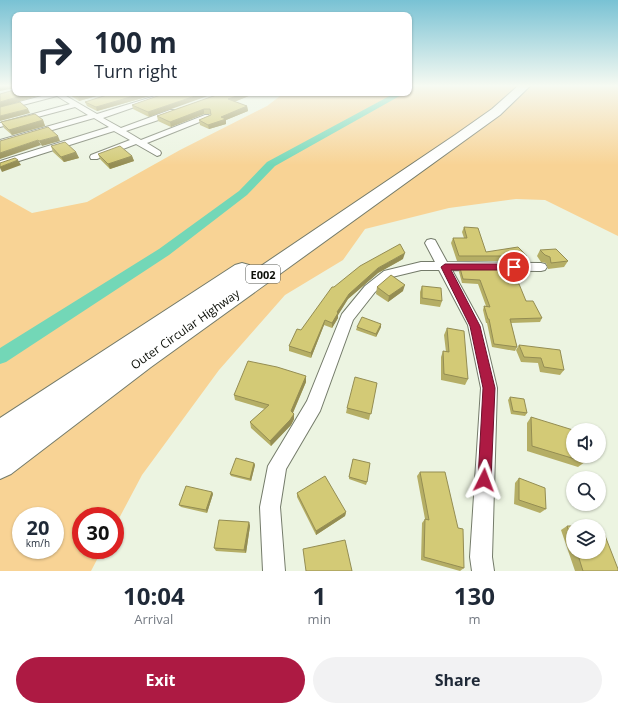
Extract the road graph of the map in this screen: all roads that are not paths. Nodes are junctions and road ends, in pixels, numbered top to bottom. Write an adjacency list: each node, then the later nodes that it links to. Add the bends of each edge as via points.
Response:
1 (53, 112): 9 (street)
2 (88, 112): 7 (street)
3 (113, 112): 7 (street)
4 (173, 112): 10 (street)
5 (481, 112): 19 (highway, Outer Circular Highway / E002, via 128,346)
6 (496, 112): 20 (highway, Outer Circular Highway / E002, via 142,359)
7 (96, 117): 10 (street); 12 (street)
8 (208, 117): 11 (street)
9 (0, 125)
10 (118, 130): 11 (street); 15 (street)
11 (138, 142): 13 (street); 14 (street)
12 (0, 143)
13 (157, 153)
14 (94, 157)
15 (0, 164)
16 (431, 243): 17 (street)
17 (445, 267): 18 (street); 21 (street, via 421,266 388,274 370,289 347,318 314,404 277,466 270,507); 22 (street, via 475,326 489,388 481,557)
18 (542, 267)
19 (0, 435)
20 (0, 462)
21 (274, 571)
22 (483, 571)

